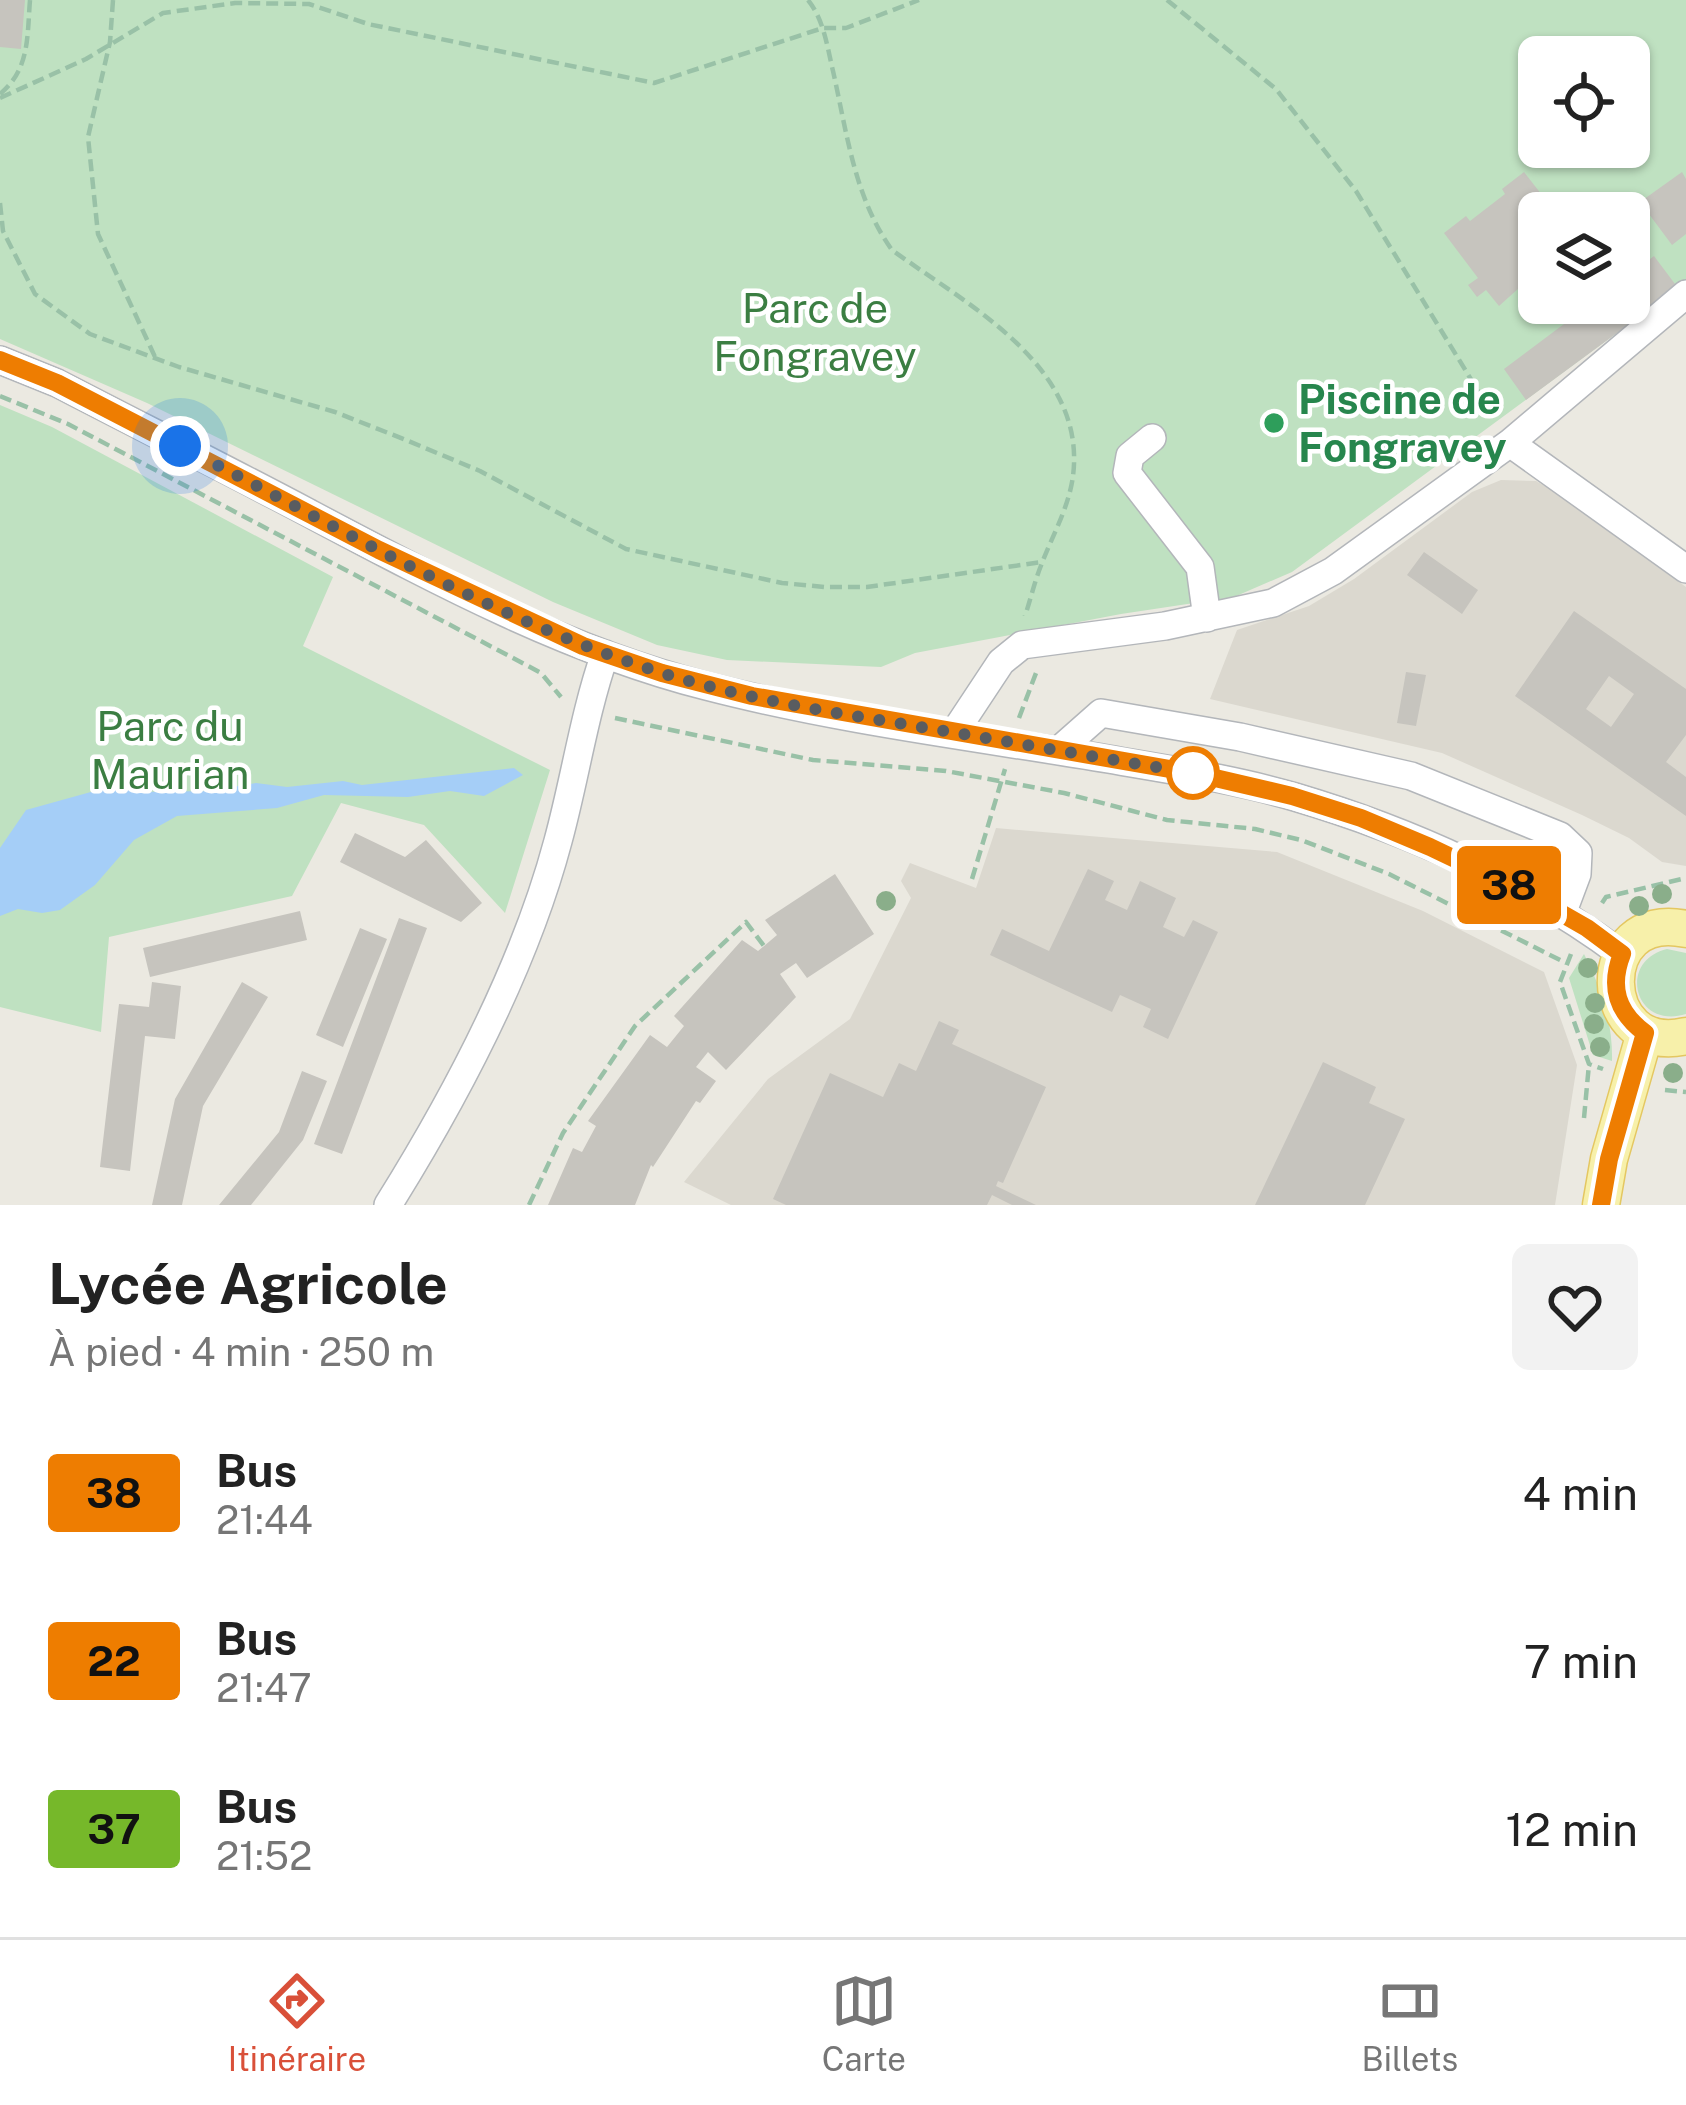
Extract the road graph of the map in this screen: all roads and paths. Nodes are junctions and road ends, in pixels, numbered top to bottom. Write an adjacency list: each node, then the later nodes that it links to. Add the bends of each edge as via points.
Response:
1 (30, 0): 9 (path, via 17,80)
2 (112, 0): 8 (path)
3 (808, 0): 7 (path)
4 (919, 0): 7 (path, via 846,28)
5 (1167, 0): 15 (path, via 1276,89 1356,190)
6 (307, 2): 7 (path, via 368,24 654,83); 8 (path, via 163,13)
7 (823, 28): 16 (path, via 862,201 878,232 1011,337 1045,374 1070,427 1073,473)
8 (110, 42): 9 (path); 12 (path, via 88,137 98,234)
9 (0, 96)
10 (0, 203): 12 (path, via 2,231 35,294 90,334)
11 (1686, 293): 15 (street)
12 (156, 359): 16 (path, via 388,433 480,471 626,549 824,587)
13 (0, 360): 20 (street, via 463,592)
14 (1152, 438): 18 (street, via 1130,456 1127,473 1200,567)
15 (1510, 442): 17 (street); 18 (street, via 1303,588)
16 (1042, 562): 19 (path, via 1023,622)
17 (1686, 569)
18 (1207, 618): 19 (street)
19 (1035, 643): 21 (street, via 1001,662); 22 (path)
20 (605, 654): 21 (street, via 706,686); 36 (street, via 535,910 476,1044)
21 (954, 733): 22 (street)
22 (1012, 743): 23 (street)
23 (1058, 751): 27 (street, via 1212,777 1344,812); 27 (street, via 1101,713 1411,776 1569,844 1578,853 1577,874)
24 (1001, 780): 26 (path)
25 (1686, 878): 28 (path, via 1606,898)
26 (972, 879)
27 (1562, 914): 28 (street)
28 (1587, 928): 31 (street); 34 (path, via 1560,982 1589,1064)
29 (1686, 929): 31 (main road, via 1646,931)
30 (764, 946): 37 (path, via 746,922 635,1026 562,1133)
31 (1622, 954): 32 (main road, via 1615,971 1620,1007)
32 (1645, 1033): 33 (main road); 34 (main road)
33 (1686, 1036)
34 (1630, 1078): 35 (path); 38 (main road)
35 (1686, 1092)
36 (388, 1205)
37 (529, 1205)
38 (1601, 1205)

